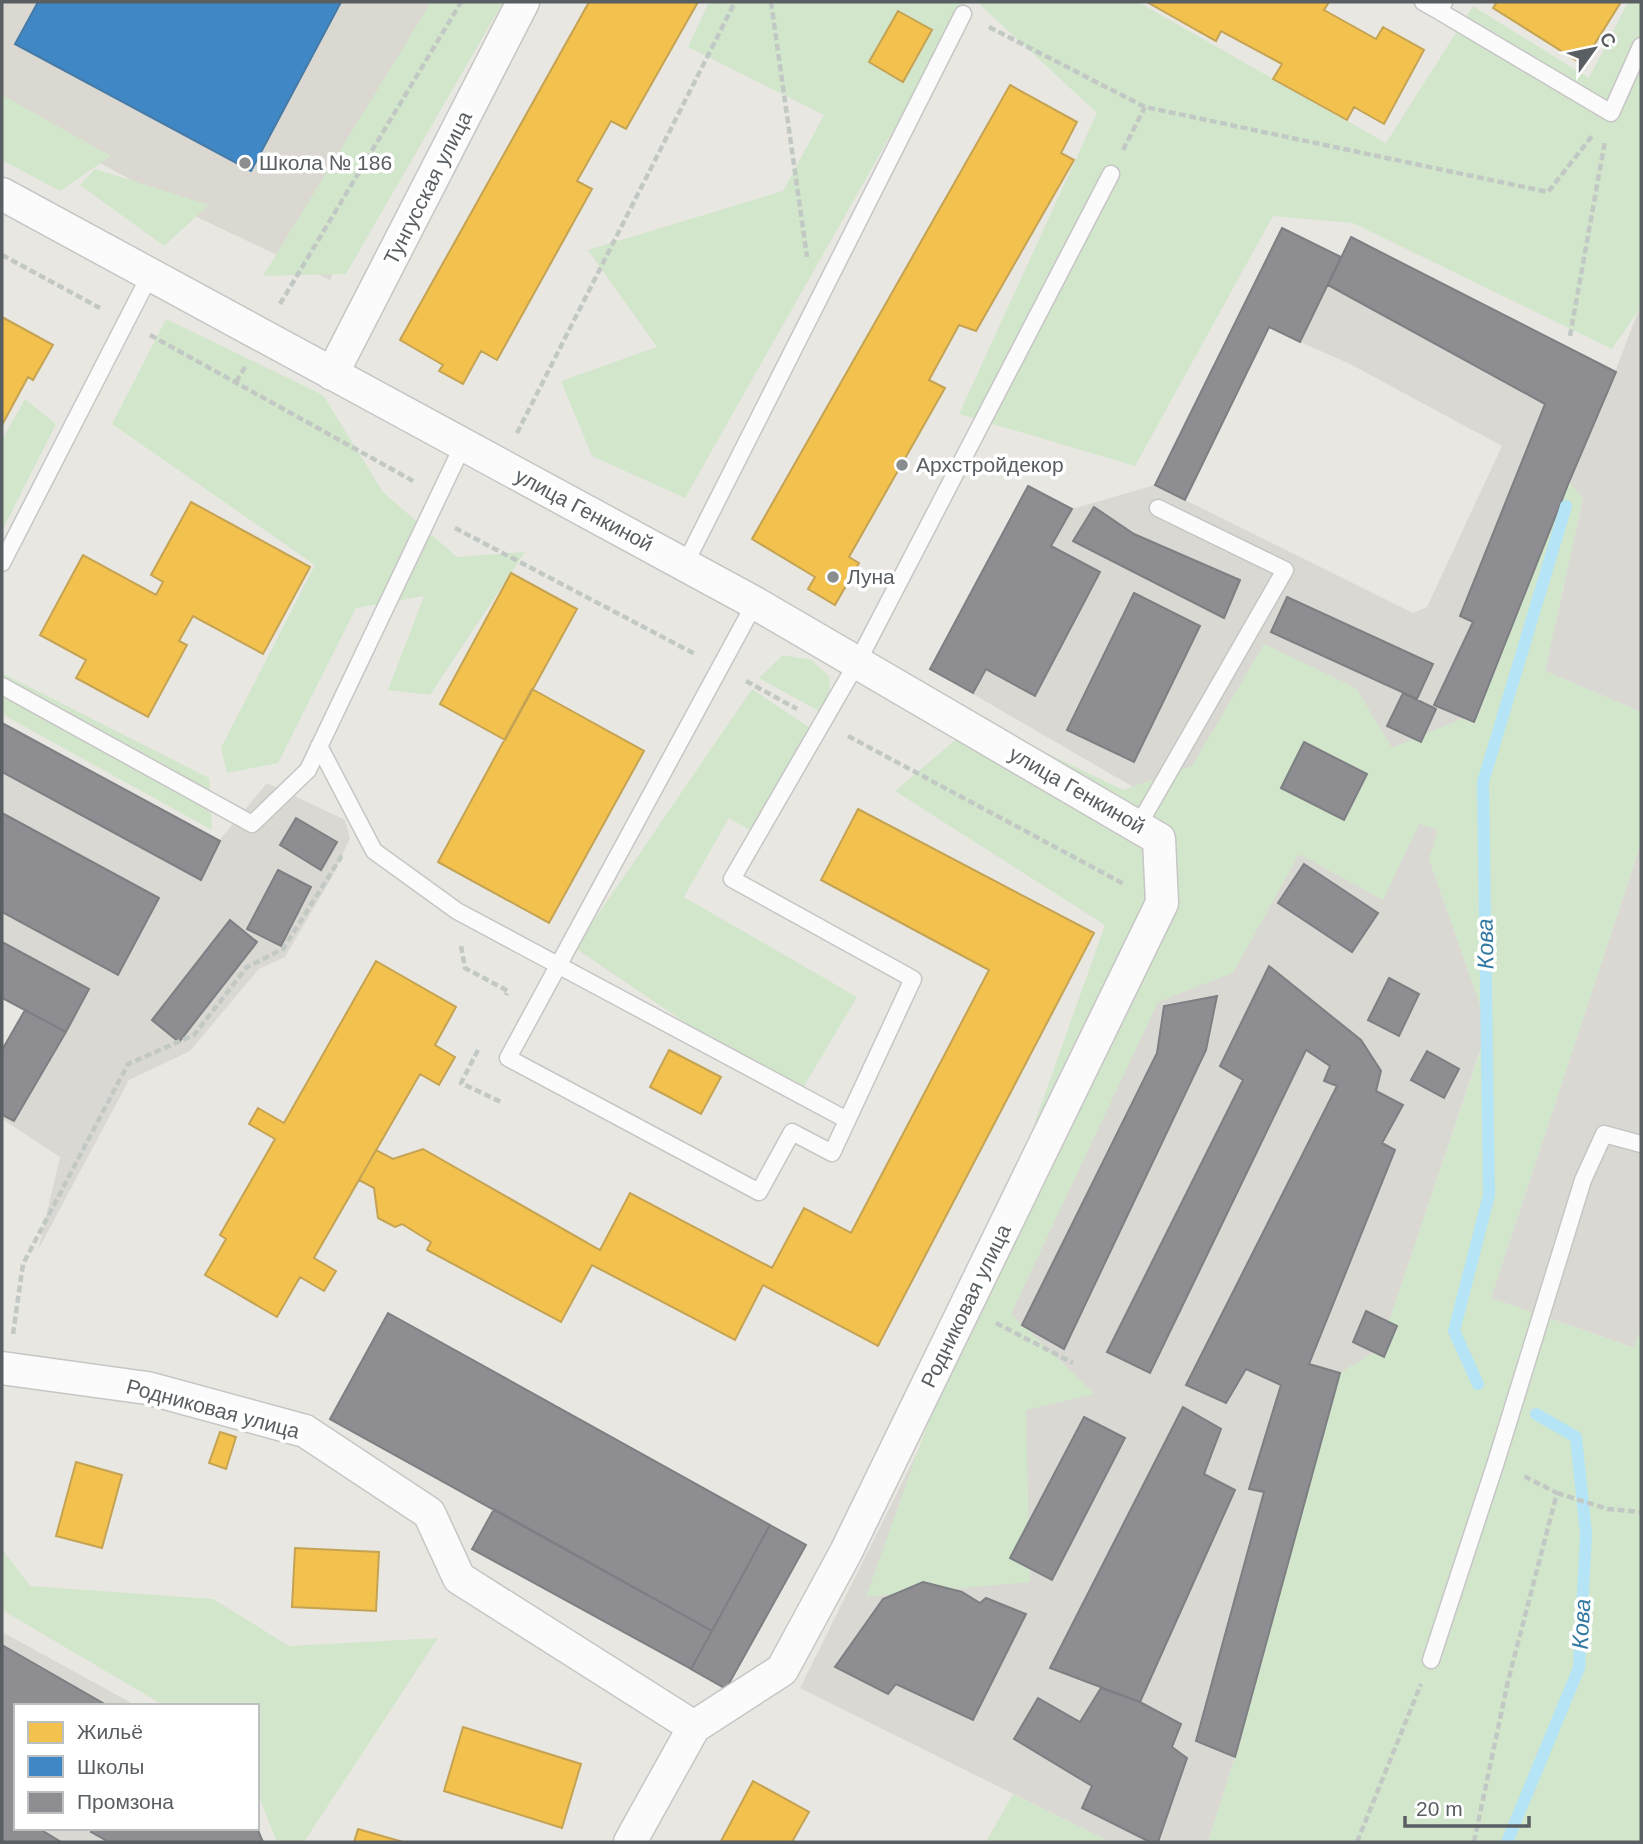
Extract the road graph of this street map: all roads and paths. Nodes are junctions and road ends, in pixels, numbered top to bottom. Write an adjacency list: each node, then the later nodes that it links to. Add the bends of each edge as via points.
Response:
1 (461, 2): 17 (path)
2 (523, 2): 19 (street, Тунгусская улица)
3 (736, 2): 22 (path)
4 (771, 2): 15 (path, via 805,254)
5 (1423, 2): 6 (lane)
6 (1442, 6): 10 (lane)
7 (963, 14): 9 (path); 15 (lane)
8 (1641, 46): 10 (lane)
9 (1145, 107): 10 (path, via 1548,192); 11 (path)
10 (1611, 113): 18 (path)
11 (1111, 174): 29 (lane)
12 (2, 195): 14 (street, улица Генкиной)
13 (2, 255): 16 (path)
14 (150, 275): 16 (lane); 17 (street, улица Генкиной)
15 (824, 288): 27 (lane)
16 (126, 322): 20 (path); 26 (lane)
17 (261, 336): 19 (street, улица Генкиной); 20 (path)
18 (1570, 336)
19 (332, 374): 21 (street, улица Генкиной)
20 (236, 382): 23 (path)
21 (463, 445): 22 (street, улица Генкиной); 23 (lane)
22 (500, 465): 27 (street, улица Генкиной)
23 (439, 495): 25 (lane)
24 (1158, 508): 34 (lane, via 1285,570)
25 (430, 515): 30 (path); 33 (lane)
26 (2, 562)
27 (685, 564): 28 (street, улица Генкиной)
28 (755, 603): 29 (street, улица Генкиной); 30 (lane)
29 (858, 661): 32 (lane); 34 (street, улица Генкиной)
30 (720, 667): 32 (path); 38 (lane)
31 (2, 686): 33 (lane, via 252,824 308,770)
32 (822, 722): 36 (path); 42 (lane, via 732,879 913,979)
33 (319, 746): 35 (lane)
34 (1149, 832): 44 (street, Родниковая улица, via 1162,903)
35 (374, 851): 37 (lane); 46 (path, via 341,857 283,949 247,967 194,1035 128,1064 23,1264)
36 (1132, 888)
37 (457, 911): 38 (lane); 39 (path, via 465,968 508,991)
38 (559, 964): 42 (lane); 42 (lane, via 508,1058 759,1192 792,1132 832,1153)
39 (502, 1003)
40 (478, 1049): 41 (path, via 461,1083)
41 (501, 1102)
42 (847, 1120)
43 (1641, 1144): 47 (lane, via 1604,1134 1583,1181)
44 (966, 1308): 45 (path); 51 (street, Родниковая улица, via 846,1552 782,1670)
45 (1073, 1363)
46 (5, 1369): 51 (street, Родниковая улица, via 147,1388 305,1431 429,1513 459,1578)
47 (1496, 1462): 48 (path); 50 (lane)
48 (1557, 1493): 49 (path, via 1608,1509); 54 (path, via 1508,1681)
49 (1641, 1512)
50 (1431, 1660): 53 (path)
51 (694, 1727): 52 (street, Родниковая улица)
52 (631, 1842)
53 (1357, 1842)
54 (1474, 1842)

